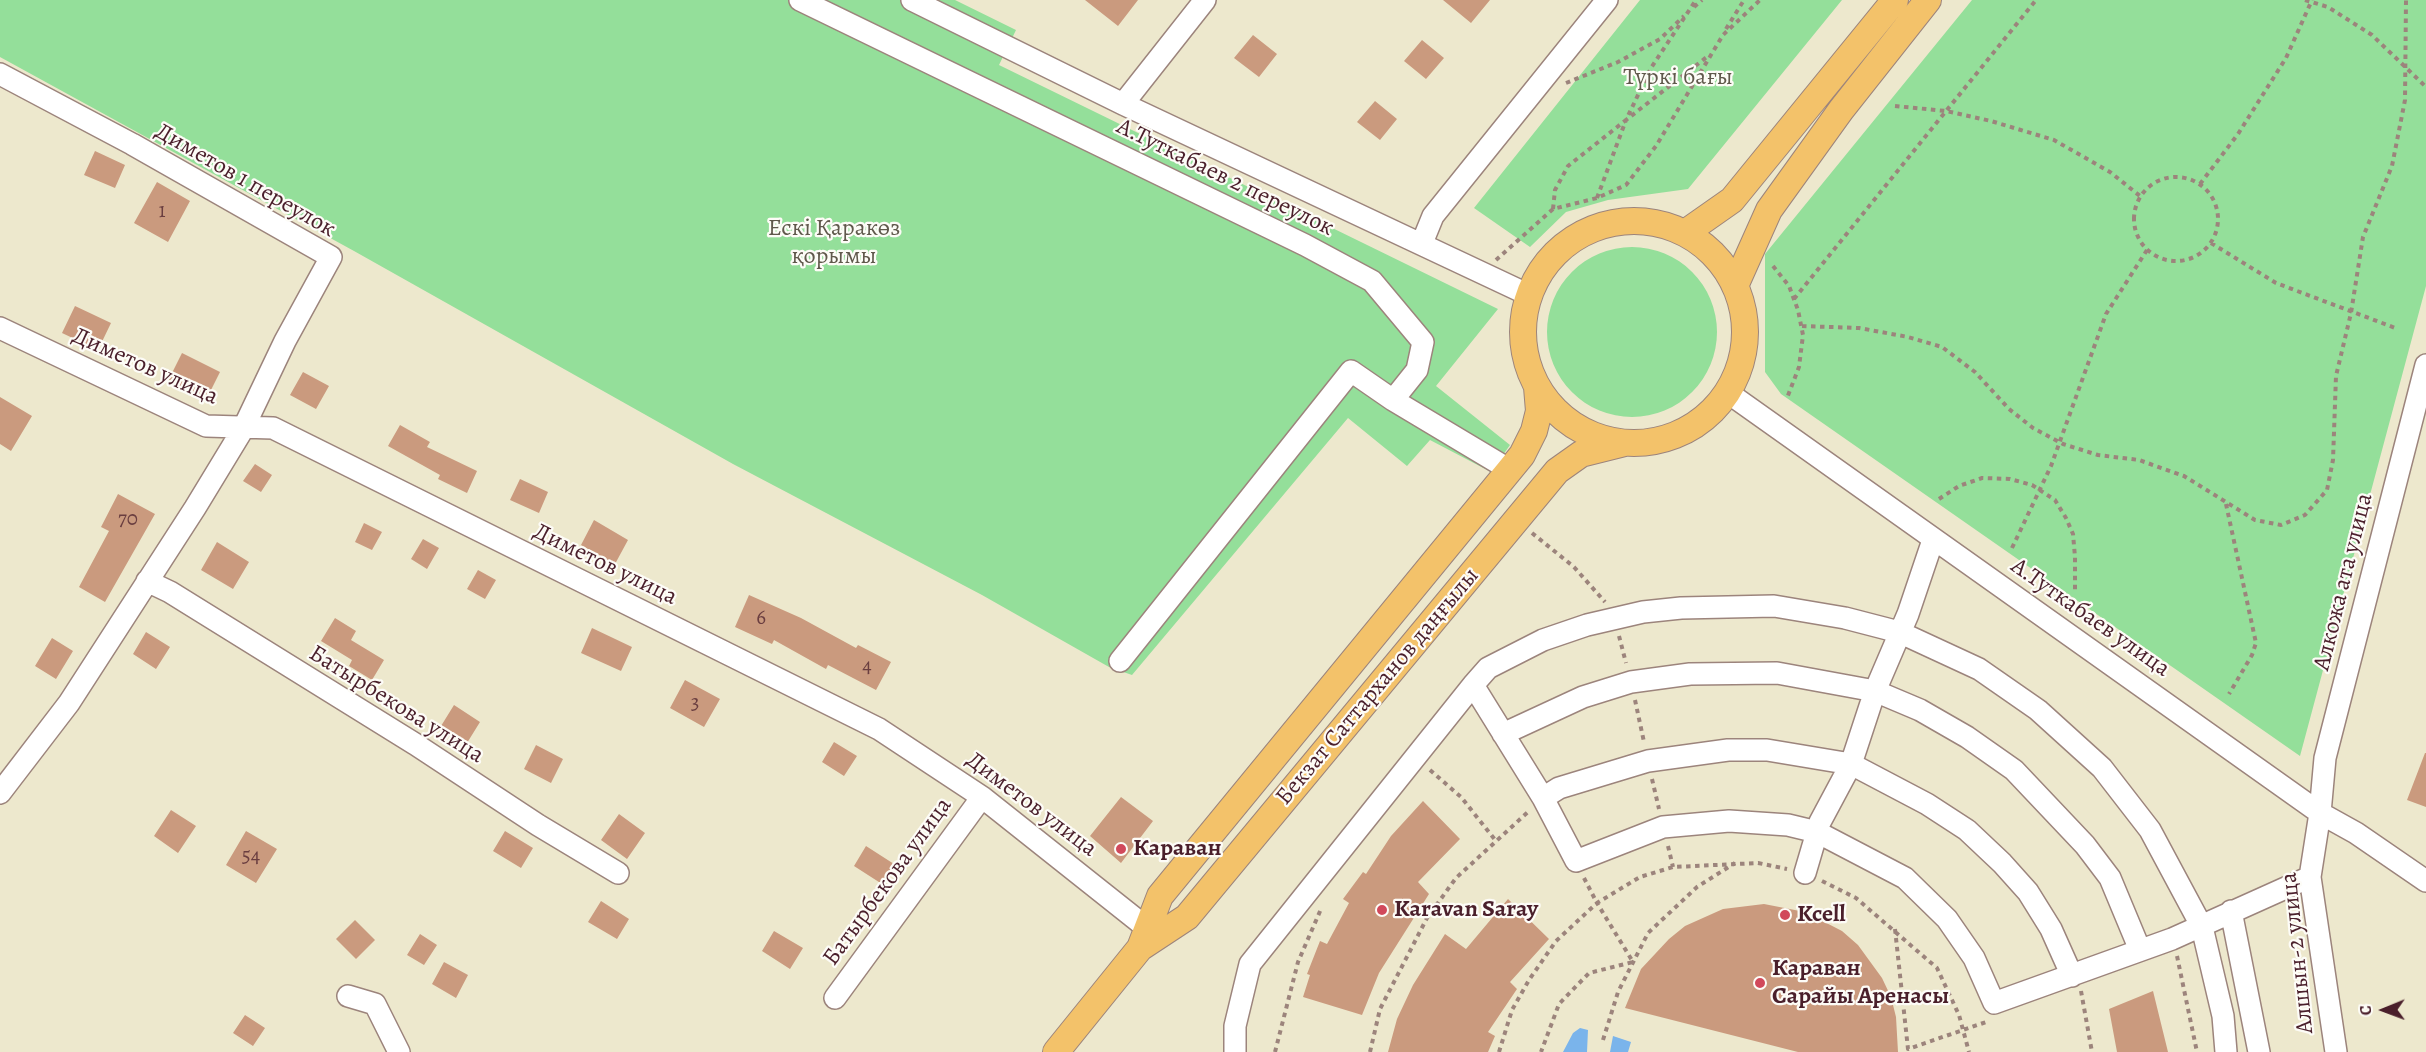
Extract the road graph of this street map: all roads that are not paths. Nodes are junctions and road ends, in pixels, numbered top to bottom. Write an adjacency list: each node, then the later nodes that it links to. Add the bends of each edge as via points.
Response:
1 (800, 0): 17 (street, А.Туткабаев 2 переулок, via 1372,281 1423,342 1417,370)
2 (912, 0): 8 (street)
3 (1205, 0): 8 (street)
4 (1607, 0): 10 (street, via 1433,216)
5 (1895, 0): 9 (main road, via 1732,201)
6 (1929, 0): 11 (main road, via 1841,110 1769,210)
7 (0, 74): 18 (street, Диметов 1 переулок, via 331,257)
8 (1123, 104): 10 (street)
9 (1685, 233): 11 (main road, via 1715,256); 12 (main road, via 1649,221 1593,228 1547,262)
10 (1422, 243): 12 (street)
11 (1735, 286): 16 (main road, via 1744,340 1742,358)
12 (1529, 295): 15 (main road, via 1524,313 1524,342)
13 (0, 328): 18 (street, Диметов улица, via 206,426)
14 (2426, 365): 32 (street, Алкожа ата улица, via 2325,758)
15 (1537, 387): 19 (main road, via 1576,427 1600,438); 20 (main road, Бекзат Саттарханов даңғылы, via 1539,411 1534,432)
16 (1727, 392): 19 (main road, via 1704,418 1675,435); 21 (street, А.Туткабаев улица)
17 (1393, 400): 20 (street); 24 (street, via 1351,371)
18 (243, 429): 22 (street); 30 (street, Диметов улица, via 273,428 879,729)
19 (1625, 443): 40 (main road, Бекзат Саттарханов даңғылы, via 1581,454 1557,471 1187,917)
20 (1510, 470): 40 (main road, Бекзат Саттарханов даңғылы, via 1160,896)
21 (1933, 540): 23 (street); 32 (street, А.Туткабаев улица)
22 (147, 581): 29 (street, via 69,703); 34 (street, Батырбекова улица)
23 (1899, 632): 25 (street, via 1774,606 1643,612 1543,640 1488,668); 26 (street); 39 (street, via 1978,669 2038,710 2102,768 2150,830)
24 (1120, 661)
25 (1473, 685): 27 (street); 47 (street, via 1250,964 1235,1026)
26 (1875, 691): 27 (street, via 1765,673 1690,674 1631,682 1583,697); 28 (street); 41 (street, via 1920,710 2014,770 2110,878)
27 (1503, 734): 31 (street)
28 (1851, 764): 31 (street, via 1767,750 1728,750 1648,761 1559,788); 33 (street); 42 (street, via 1928,804 1967,830 2002,863 2028,892)
29 (0, 793)
30 (982, 797): 40 (street, Диметов улица); 44 (street, Батырбекова улица)
31 (1543, 798): 33 (street, via 1576,861 1663,827 1729,821 1788,825)
32 (2320, 813): 36 (street, Алшын-2 улица); 37 (street, А.Туткабаев улица)
33 (1817, 832): 35 (street); 42 (street, via 1905,878 1947,919 1974,958 1994,1003)
34 (618, 873)
35 (1804, 873)
36 (2310, 877): 38 (street); 50 (street, Алшын-2 улица)
37 (2426, 881)
38 (2231, 911): 39 (street); 49 (street)
39 (2202, 927): 41 (street); 48 (street, via 2223,1016)
40 (1144, 938): 46 (main road, Бекзат Саттарханов даңғылы)
41 (2140, 950): 42 (street)
42 (2077, 983)
43 (348, 996): 45 (street, via 375,1004)
44 (835, 998)
45 (399, 1052)
46 (1056, 1052)
47 (1234, 1052)
48 (2226, 1052)
49 (2259, 1052)
50 (2336, 1052)

